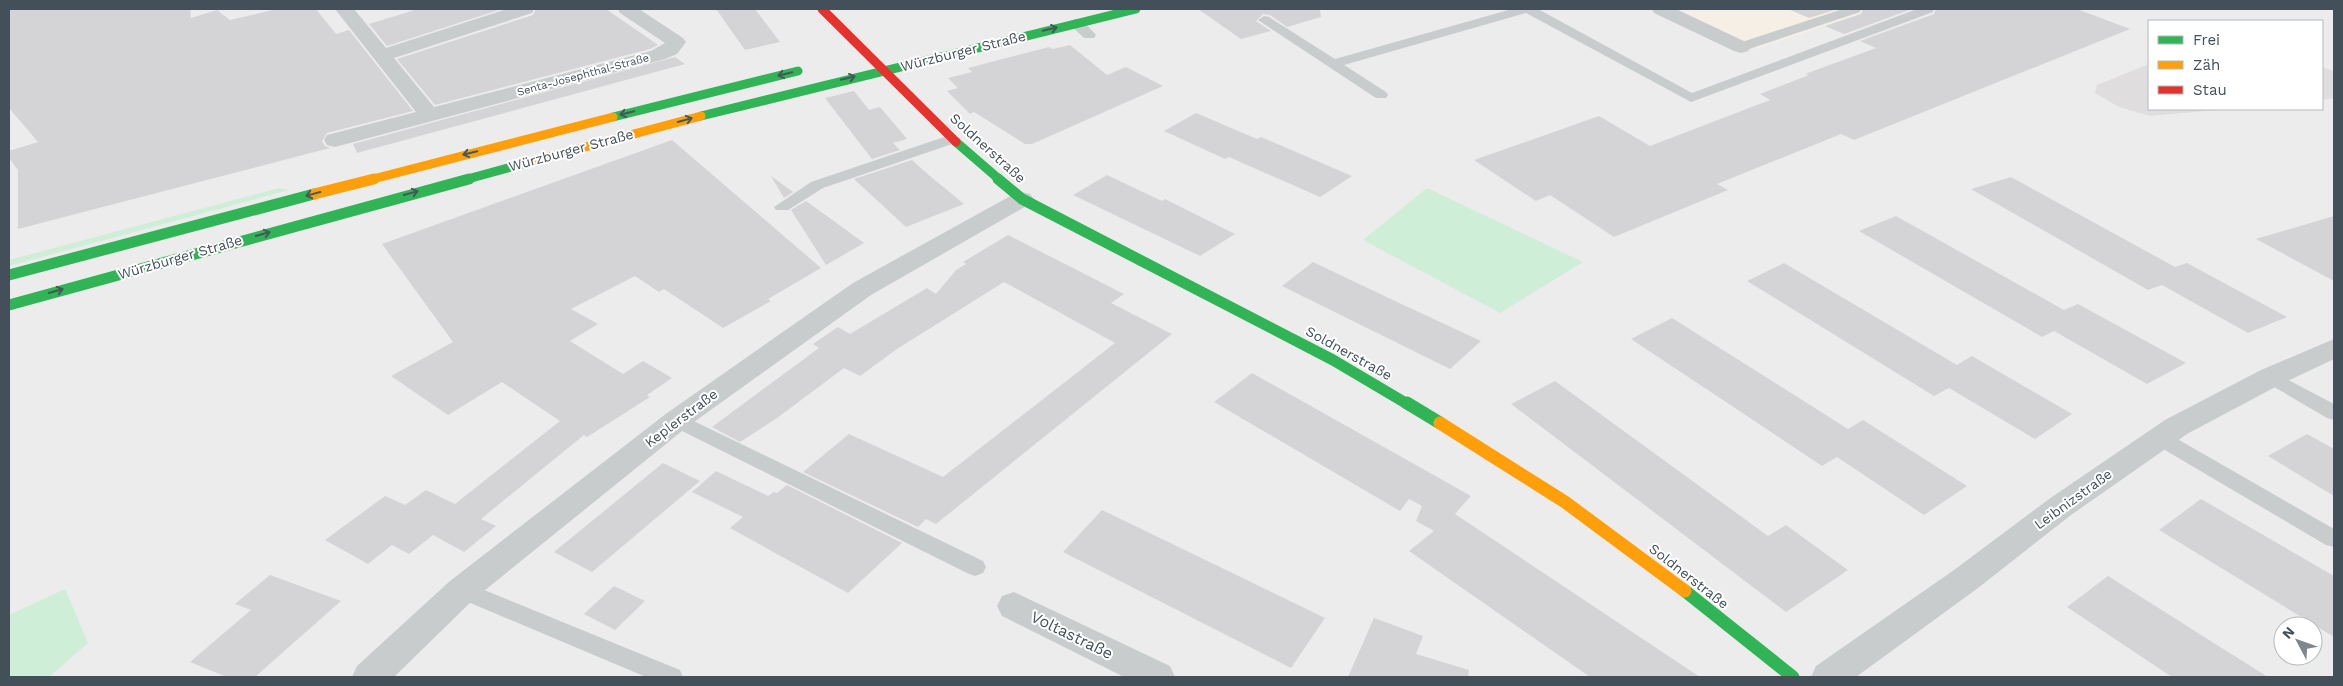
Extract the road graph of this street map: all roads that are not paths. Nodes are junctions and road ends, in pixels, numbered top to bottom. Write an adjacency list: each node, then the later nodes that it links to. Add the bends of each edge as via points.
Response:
1 (344, 9): 15 (street)
2 (525, 9): 15 (street)
3 (627, 9): 22 (street, Senta-Josephthal-Straße, via 676,42 670,50)
4 (822, 9): 16 (main road, Soldnerstraße)
5 (1136, 9): 11 (main road, Würzburger Straße)
6 (1527, 9): 17 (lane); 18 (lane, via 1691,98)
7 (1661, 9): 14 (street)
8 (1855, 9): 14 (lane)
9 (1928, 9): 18 (lane)
10 (1264, 20): 17 (lane)
11 (1075, 24): 12 (lane); 20 (main road, Würzburger Straße, one-way to 11)
12 (1088, 35)
13 (886, 51): 16 (main road, Würzburger Straße)
14 (1754, 53): 18 (lane)
15 (381, 56): 22 (street)
16 (862, 57): 20 (main road, Soldnerstraße)
17 (1333, 64): 21 (lane)
18 (1780, 66)
19 (808, 69): 27 (main road, Würzburger Straße, one-way to 27, via 424,165)
20 (884, 70): 23 (main road, Soldnerstraße); 28 (main road, Würzburger Straße, one-way to 20, via 467,178)
21 (1381, 95)
22 (429, 115): 24 (street, Senta-Josephthal-Straße)
23 (953, 138): 25 (main road, Soldnerstraße); 26 (lane, via 817,186)
24 (335, 140)
25 (1022, 199): 32 (street, Keplerstraße, via 862,289); 41 (main road, Soldnerstraße, via 1333,360 1491,452 1636,552)
26 (782, 207)
27 (9, 275)
28 (9, 305)
29 (2334, 348): 30 (street, Leibnizstraße)
30 (2271, 377): 31 (lane); 33 (street, Leibnizstraße)
31 (2334, 414)
32 (677, 420): 35 (lane); 36 (street, Keplerstraße)
33 (2160, 438): 34 (lane); 42 (street, Leibnizstraße, via 2060,507)
34 (2334, 539)
35 (975, 567)
36 (462, 590): 38 (street, Keplerstraße); 39 (lane)
37 (1014, 606): 40 (street, Voltastraße)
38 (370, 677)
39 (671, 677)
40 (1157, 677)
41 (1793, 677)
42 (1829, 677)

